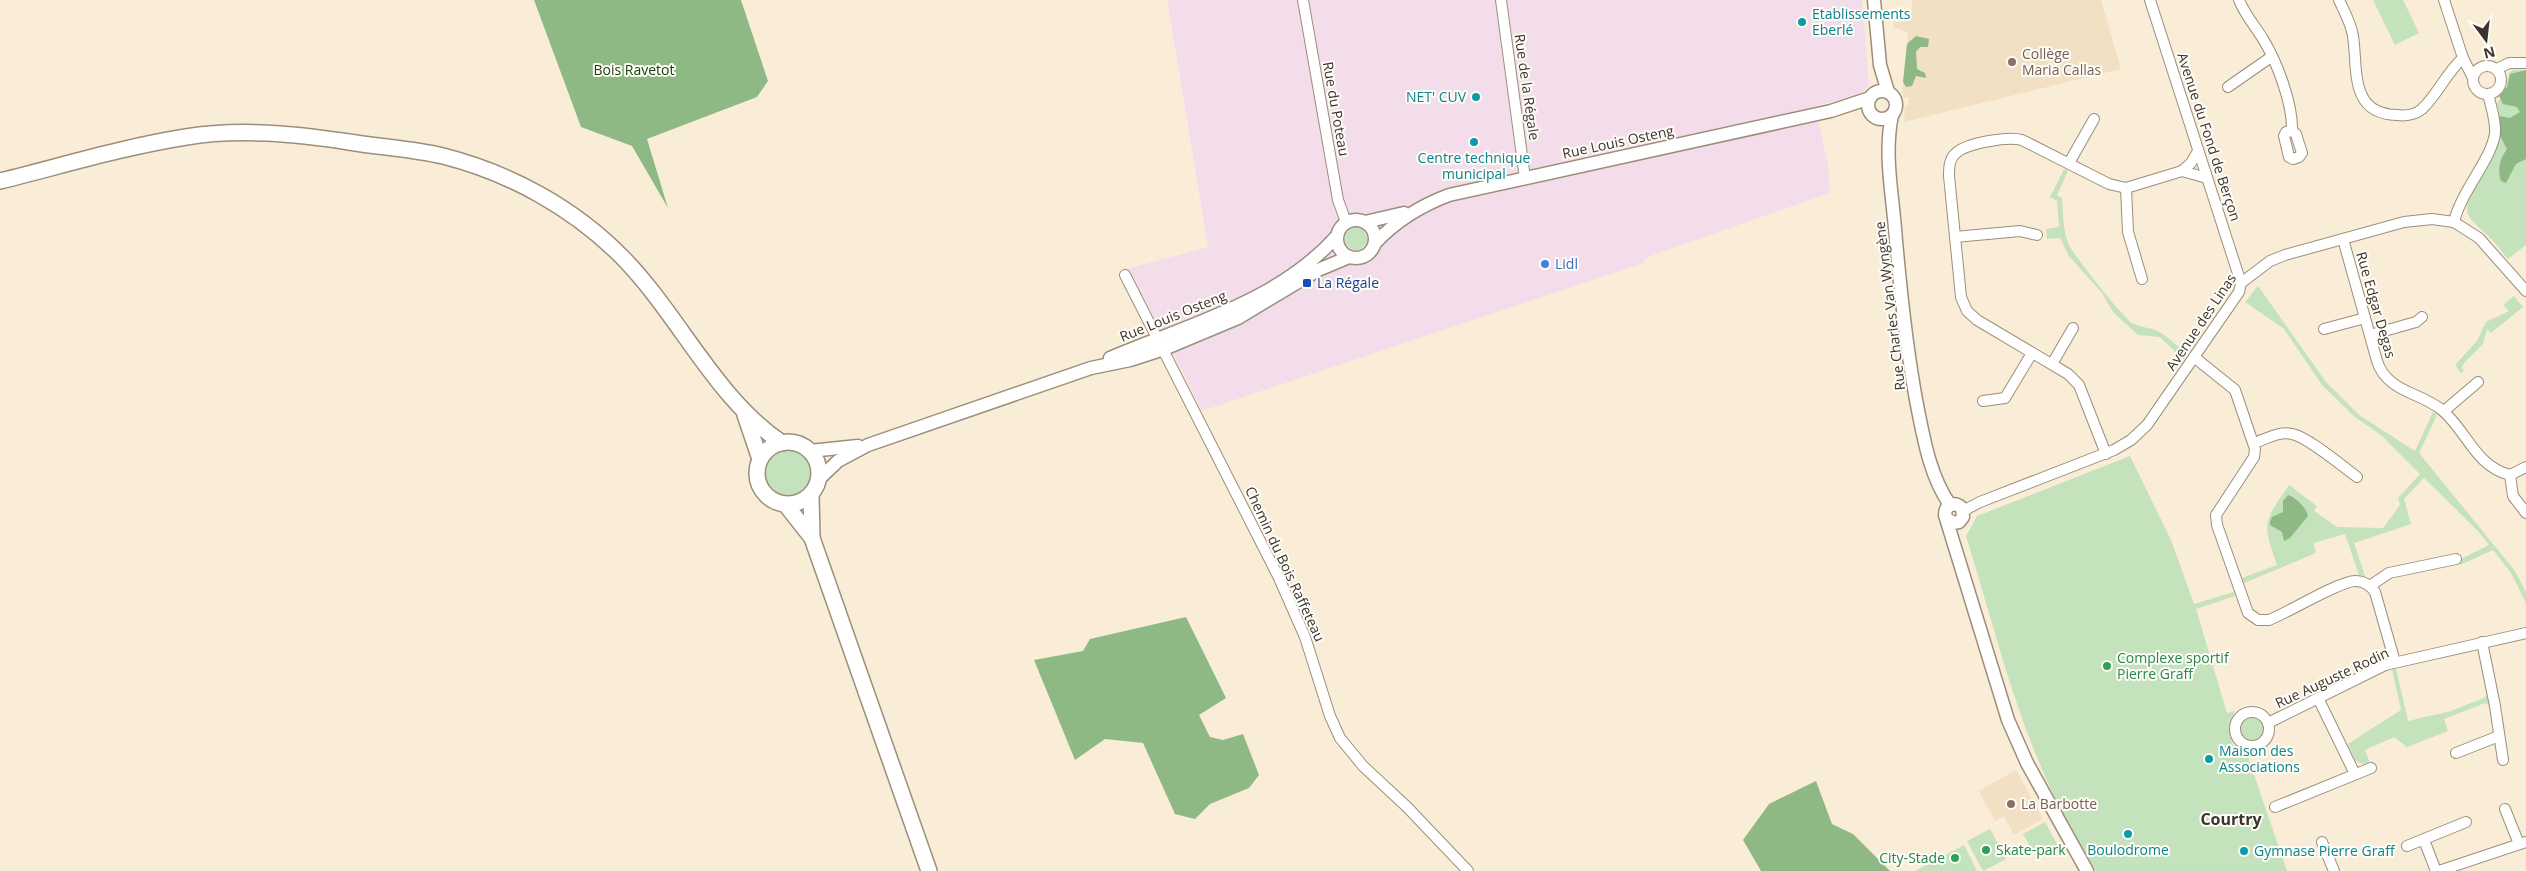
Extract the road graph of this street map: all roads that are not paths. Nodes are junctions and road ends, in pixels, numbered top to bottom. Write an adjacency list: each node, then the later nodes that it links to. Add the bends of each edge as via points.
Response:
1 (1303, 0): 30 (street, Rue du Poteau, via 1338,200)
2 (1501, 0): 25 (street, Rue de la Régale)
3 (1874, 0): 15 (street, via 1880,65)
4 (2150, 0): 21 (street, Avenue du Fond de Berçon)
5 (2239, 0): 8 (street)
6 (2339, 0): 9 (street, via 2353,35 2360,94 2373,110 2407,116 2420,110)
7 (2444, 0): 9 (street)
8 (2271, 57): 13 (street); 20 (street, via 2289,107)
9 (2463, 58): 12 (street)
10 (2526, 63): 11 (street, via 2509,63)
11 (2497, 69): 12 (street, via 2480,67); 14 (street, via 2500,86)
12 (2473, 78): 14 (street, via 2477,91)
13 (2228, 87)
14 (2488, 94): 32 (street, via 2495,124 2493,142 2457,207)
15 (1878, 95): 16 (street, Rue Louis Osteng); 17 (street, via 1868,106); 18 (street, via 1896,103)
16 (1831, 111): 17 (street, Rue Louis Osteng); 25 (street, Rue Louis Osteng)
17 (1874, 116): 18 (street, via 1884,119); 22 (street, Rue Charles Van Wyngène)
18 (1892, 116): 22 (street, Rue Charles Van Wyngène)
19 (2094, 118): 23 (street)
20 (2292, 131)
21 (2198, 151): 24 (street); 26 (street, Avenue du Fond de Berçon)
22 (1888, 158): 68 (street, Rue Charles Van Wyngène, via 1912,378 1932,468)
23 (2069, 163): 28 (street, via 2109,184); 35 (street, via 2014,138 1961,149 1952,158 1949,168)
24 (2182, 171): 26 (street); 28 (street)
25 (1525, 178): 29 (street, Rue Louis Osteng, via 1449,195)
26 (2207, 178): 41 (street, Avenue du Fond de Berçon)
27 (0, 180): 55 (main road, via 154,143 214,134 260,133 329,139 465,162 548,199 605,240 645,282)
28 (2126, 188): 40 (street, via 2128,232)
29 (1413, 210): 31 (street, Rue Louis Osteng); 37 (street, Rue Louis Osteng)
30 (1346, 222): 31 (street); 34 (street)
31 (1366, 222): 37 (street, via 1374,230)
32 (2454, 222): 36 (street, Avenue des Linas, via 2417,219); 42 (street, Avenue des Linas, via 2479,238)
33 (2037, 235): 35 (street, via 2020,231)
34 (1337, 236): 38 (street, via 1340,250); 48 (street, Rue Louis Osteng, via 1312,260 1255,296)
35 (1955, 237): 49 (street, via 1961,296 1967,311)
36 (2343, 239): 41 (street, Avenue des Linas, via 2278,258); 43 (street, Rue Edgar Degas)
37 (1376, 242): 38 (street, via 1366,256)
38 (1349, 257): 48 (street, Rue Louis Osteng, via 1318,270 1238,318)
39 (1125, 276): 48 (street, Chemin du Bois Raffeteau)
40 (2142, 279)
41 (2241, 283): 50 (street, Avenue des Linas, via 2239,292)
42 (2526, 291)
43 (2365, 318): 46 (street); 47 (street, Rue Edgar Degas)
44 (2422, 318): 47 (street)
45 (2074, 328): 51 (street)
46 (2324, 329)
47 (2370, 335): 54 (street, Rue Edgar Degas, via 2385,378)
48 (1161, 344): 58 (street, Rue Louis Osteng); 94 (street, Chemin du Bois Raffeteau, via 1293,610 1340,738 1363,766)
49 (2032, 353): 51 (street); 53 (street, via 2004,398)
50 (2194, 357): 57 (street, via 2235,390); 60 (street, Avenue des Linas, via 2143,430)
51 (2052, 364): 60 (street, via 2079,385)
52 (2478, 382): 54 (street)
53 (1983, 401)
54 (2444, 412): 63 (street, Rue Edgar Degas, via 2492,469)
55 (745, 414): 56 (main road); 61 (main road)
56 (782, 443): 59 (main road, via 797,444); 61 (main road, via 772,447)
57 (2254, 443): 64 (street, via 2281,434 2292,434); 75 (street, via 2254,456 2216,515 2248,613 2258,620 2269,620 2345,583 2355,581)
58 (868, 445): 59 (street, Rue Louis Osteng); 65 (street, Rue Louis Osteng, via 838,461)
59 (810, 451): 65 (main road, via 818,464)
60 (2106, 454): 70 (street, Avenue des Linas, via 1980,502)
61 (760, 459): 67 (main road, via 757,475 760,487 768,498)
62 (2526, 467): 63 (street)
63 (2510, 475): 69 (street, via 2513,496)
64 (2356, 477)
65 (819, 479): 66 (main road)
66 (811, 495): 67 (main road, via 799,503); 72 (main road)
67 (786, 505): 72 (main road)
68 (1950, 505): 70 (street, via 1956,505); 71 (street, via 1946,509)
69 (2526, 513)
70 (1962, 515): 71 (street, via 1953,523); 73 (street)
71 (1946, 518): 73 (street)
72 (812, 538): 93 (main road)
73 (1956, 547): 95 (street, via 2016,739)
74 (2456, 559): 75 (street, via 2389,573)
75 (2370, 586): 78 (street, via 2377,597)
76 (2526, 633): 77 (street, Rue Auguste Rodin)
77 (2482, 642): 78 (street, Rue Auguste Rodin); 81 (street)
78 (2395, 662): 79 (street, Rue Auguste Rodin)
79 (2318, 698): 80 (street, Rue Auguste Rodin); 85 (street)
80 (2268, 723)
81 (2499, 736): 82 (street); 83 (street)
82 (2456, 753)
83 (2503, 760)
84 (2371, 768): 85 (street)
85 (2355, 774): 86 (street)
86 (2275, 807)
87 (2505, 809): 91 (street)
88 (2466, 822): 89 (street)
89 (2424, 840): 92 (street); 97 (street)
90 (2322, 842): 96 (street)
91 (2522, 843): 97 (street)
92 (2407, 846)
93 (929, 871)
94 (1468, 871)
95 (2087, 871)
96 (2334, 871)
97 (2437, 871)

